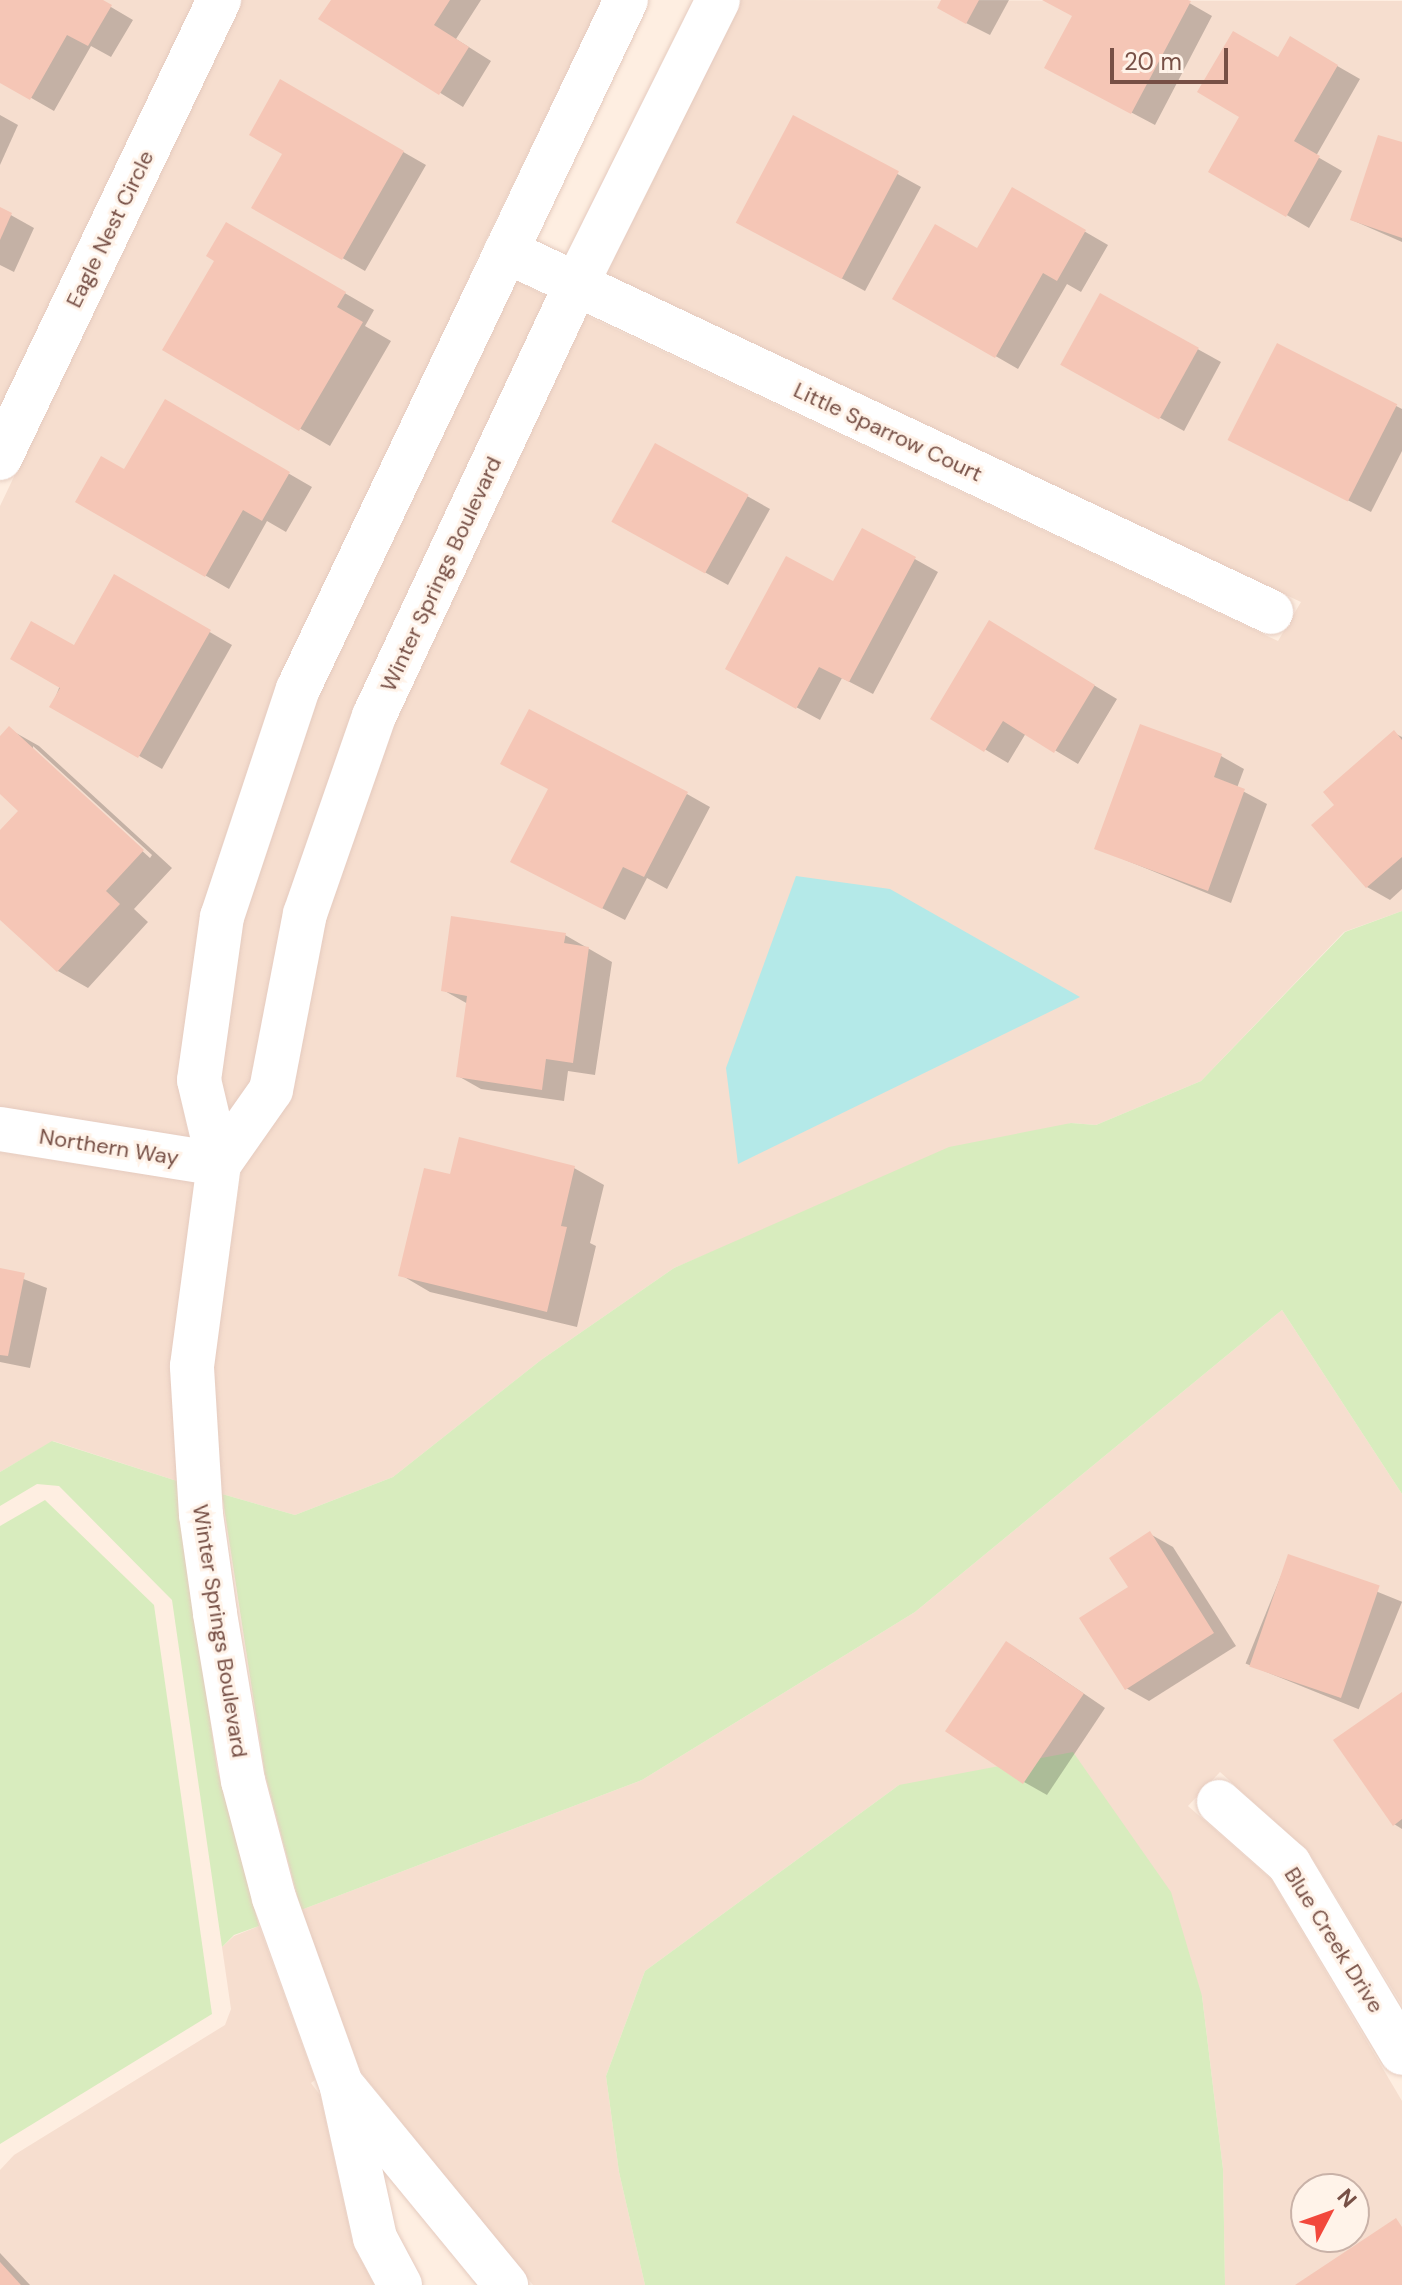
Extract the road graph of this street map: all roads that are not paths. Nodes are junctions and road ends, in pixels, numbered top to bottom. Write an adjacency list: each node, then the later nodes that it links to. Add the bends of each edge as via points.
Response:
1 (219, 0): 6 (street, Eagle Nest Circle)
2 (626, 0): 4 (street, Winter Springs Boulevard)
3 (718, 0): 5 (street, Winter Springs Boulevard)
4 (506, 251): 5 (street, Little Sparrow Court); 9 (street, Winter Springs Boulevard, via 298,689 222,917 199,1080)
5 (576, 285): 7 (street, Little Sparrow Court); 9 (street, Winter Springs Boulevard, via 374,716 305,914 271,1090)
6 (0, 458)
7 (1271, 612)
8 (0, 1129): 9 (street, Northern Way)
9 (219, 1164): 12 (street, Winter Springs Boulevard, via 192,1366 201,1515 243,1781 274,1898)
10 (1219, 1802): 11 (street, Blue Creek Drive, via 1289,1864)
11 (1402, 2053)
12 (341, 2084): 13 (street, Winter Springs Boulevard, via 375,2238); 14 (street, Winter Springs Boulevard)
13 (400, 2285)
14 (506, 2285)

